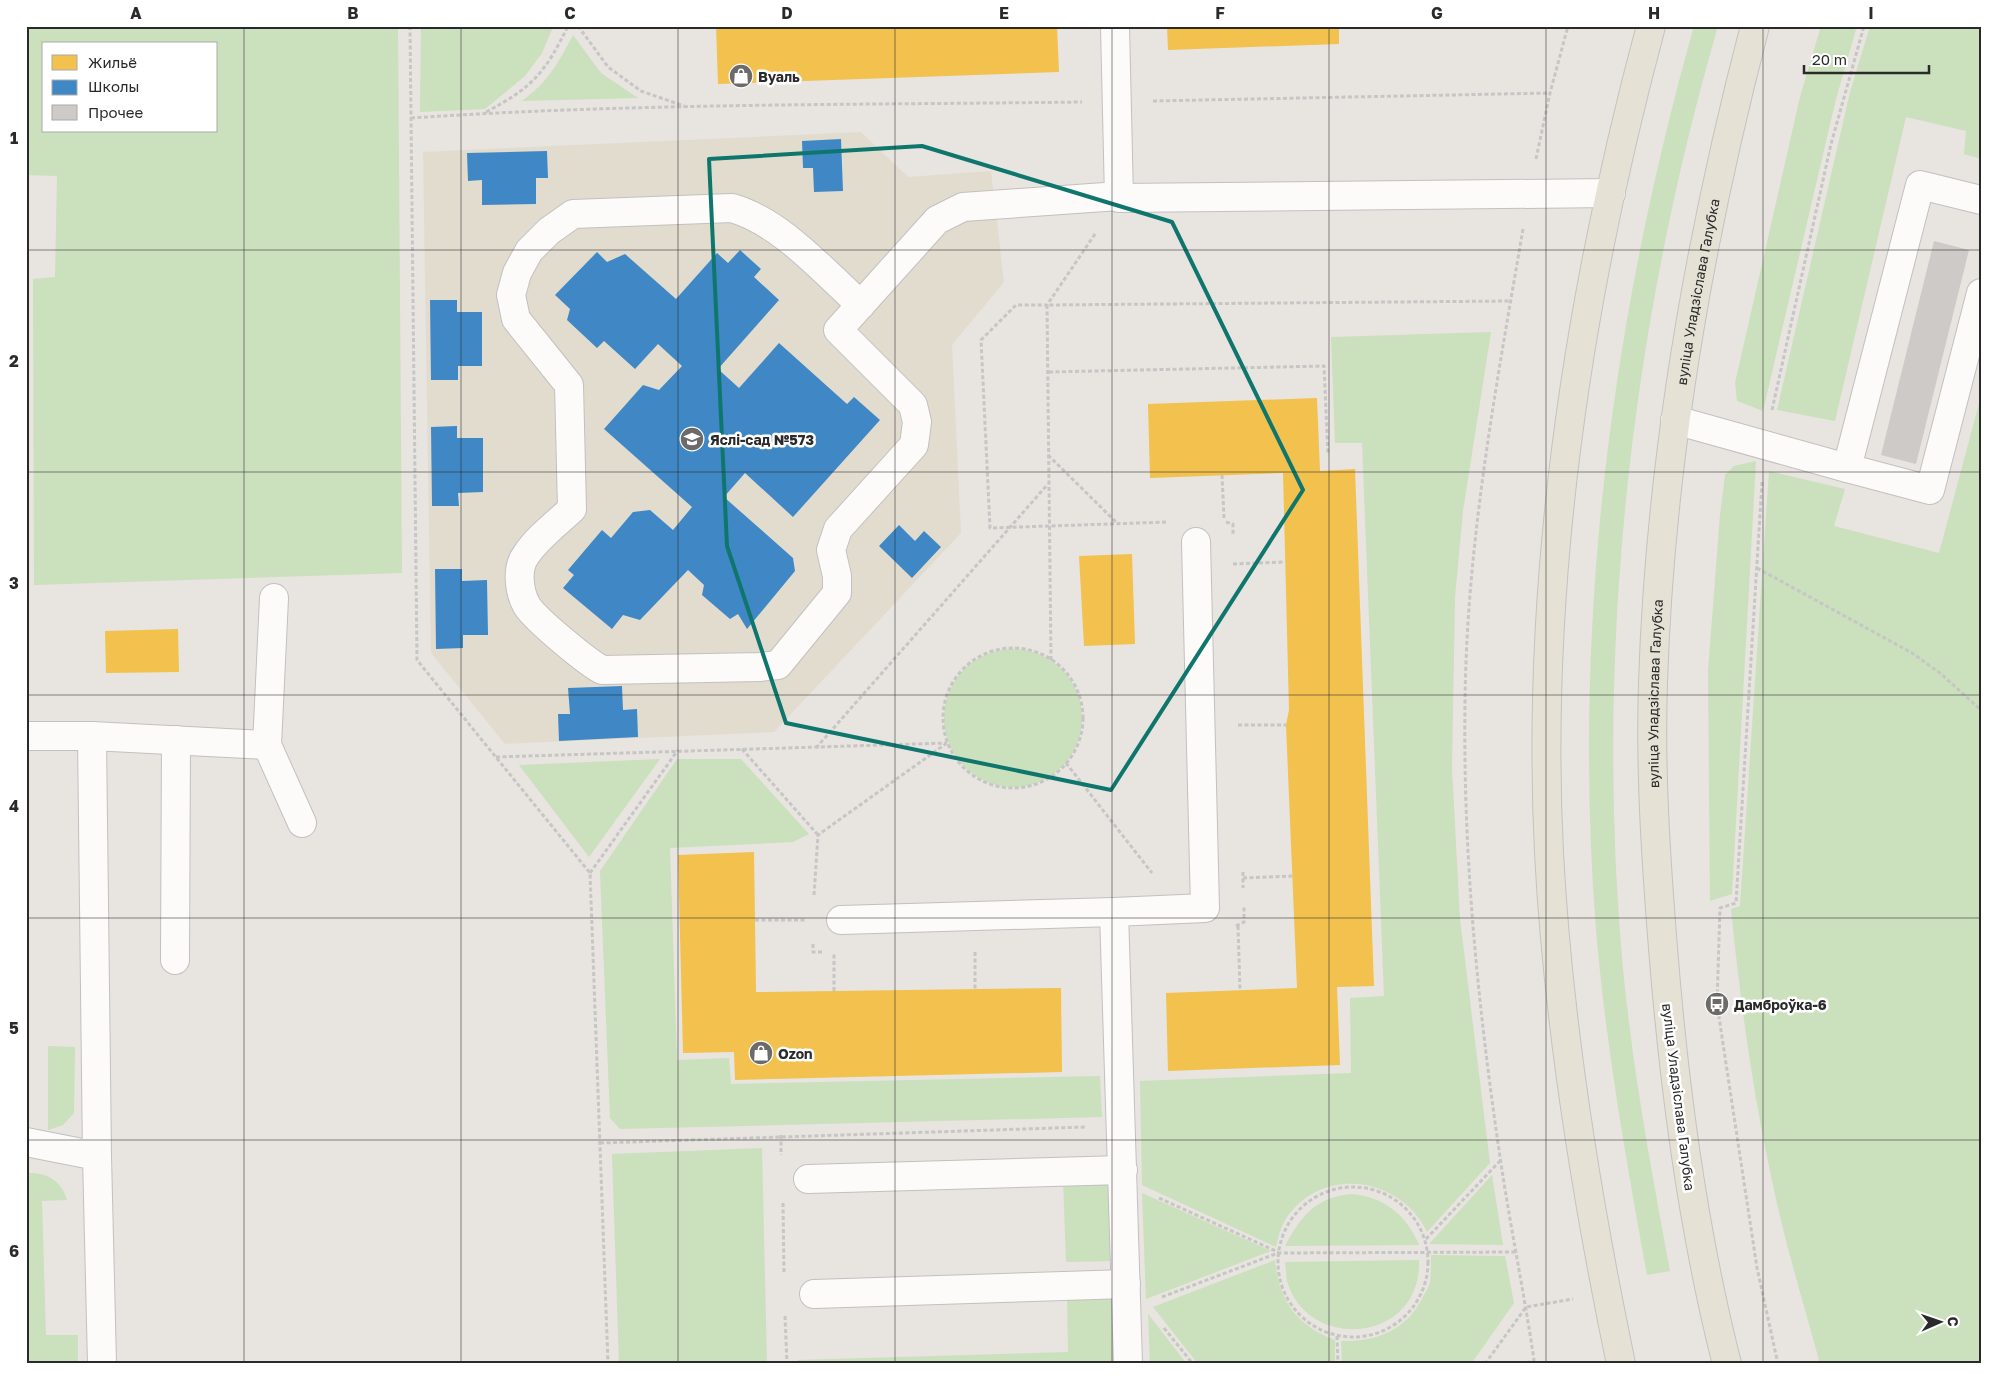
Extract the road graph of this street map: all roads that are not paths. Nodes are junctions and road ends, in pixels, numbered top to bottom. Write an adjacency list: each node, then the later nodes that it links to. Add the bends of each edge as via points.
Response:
1 (1115, 26): 5 (lane)
2 (1651, 26): 4 (main road)
3 (1755, 26): 9 (main road, вуліца Уладзіслава Галубка, via 1712,208)
4 (1611, 193): 5 (lane); 28 (main road, via 1590,299 1561,492 1547,712 1549,852 1557,955 1571,1072)
5 (1119, 197): 8 (lane, via 964,207 938,220)
6 (1981, 200): 10 (lane, via 1920,185)
7 (1981, 293): 10 (lane, via 1930,490)
8 (861, 305): 8 (lane, via 838,330 913,405 917,422 914,445 838,529 831,550 837,593 778,665 602,670 588,663 528,607 520,591 520,572 525,556 572,509 569,385 516,319 511,295 517,273 529,251 572,214 732,208 751,213 771,224)
9 (1675, 420): 10 (lane); 27 (main road, вуліца Уладзіслава Галубка, via 1652,685 1657,875 1674,1078 1690,1185)
10 (1847, 468)
11 (1196, 542): 18 (lane, via 1205,908)
12 (274, 598): 16 (lane)
13 (26, 736): 14 (lane)
14 (92, 736): 15 (lane); 22 (lane)
15 (176, 740): 16 (lane); 20 (lane)
16 (267, 744): 17 (lane)
17 (302, 823)
18 (1114, 912): 19 (lane); 23 (lane)
19 (841, 920)
20 (175, 960)
21 (26, 1142): 22 (lane)
22 (97, 1156): 29 (lane)
23 (1123, 1170): 24 (lane); 25 (lane)
24 (808, 1179)
25 (1126, 1284): 26 (lane); 30 (lane)
26 (814, 1294)
27 (1717, 1322): 33 (main road); 34 (main road, вуліца Уладзіслава Галубка)
28 (1615, 1331): 31 (main road); 32 (main road)
29 (102, 1364)
30 (1128, 1364)
31 (1604, 1364)
32 (1622, 1364)
33 (1713, 1364)
34 (1727, 1364)

